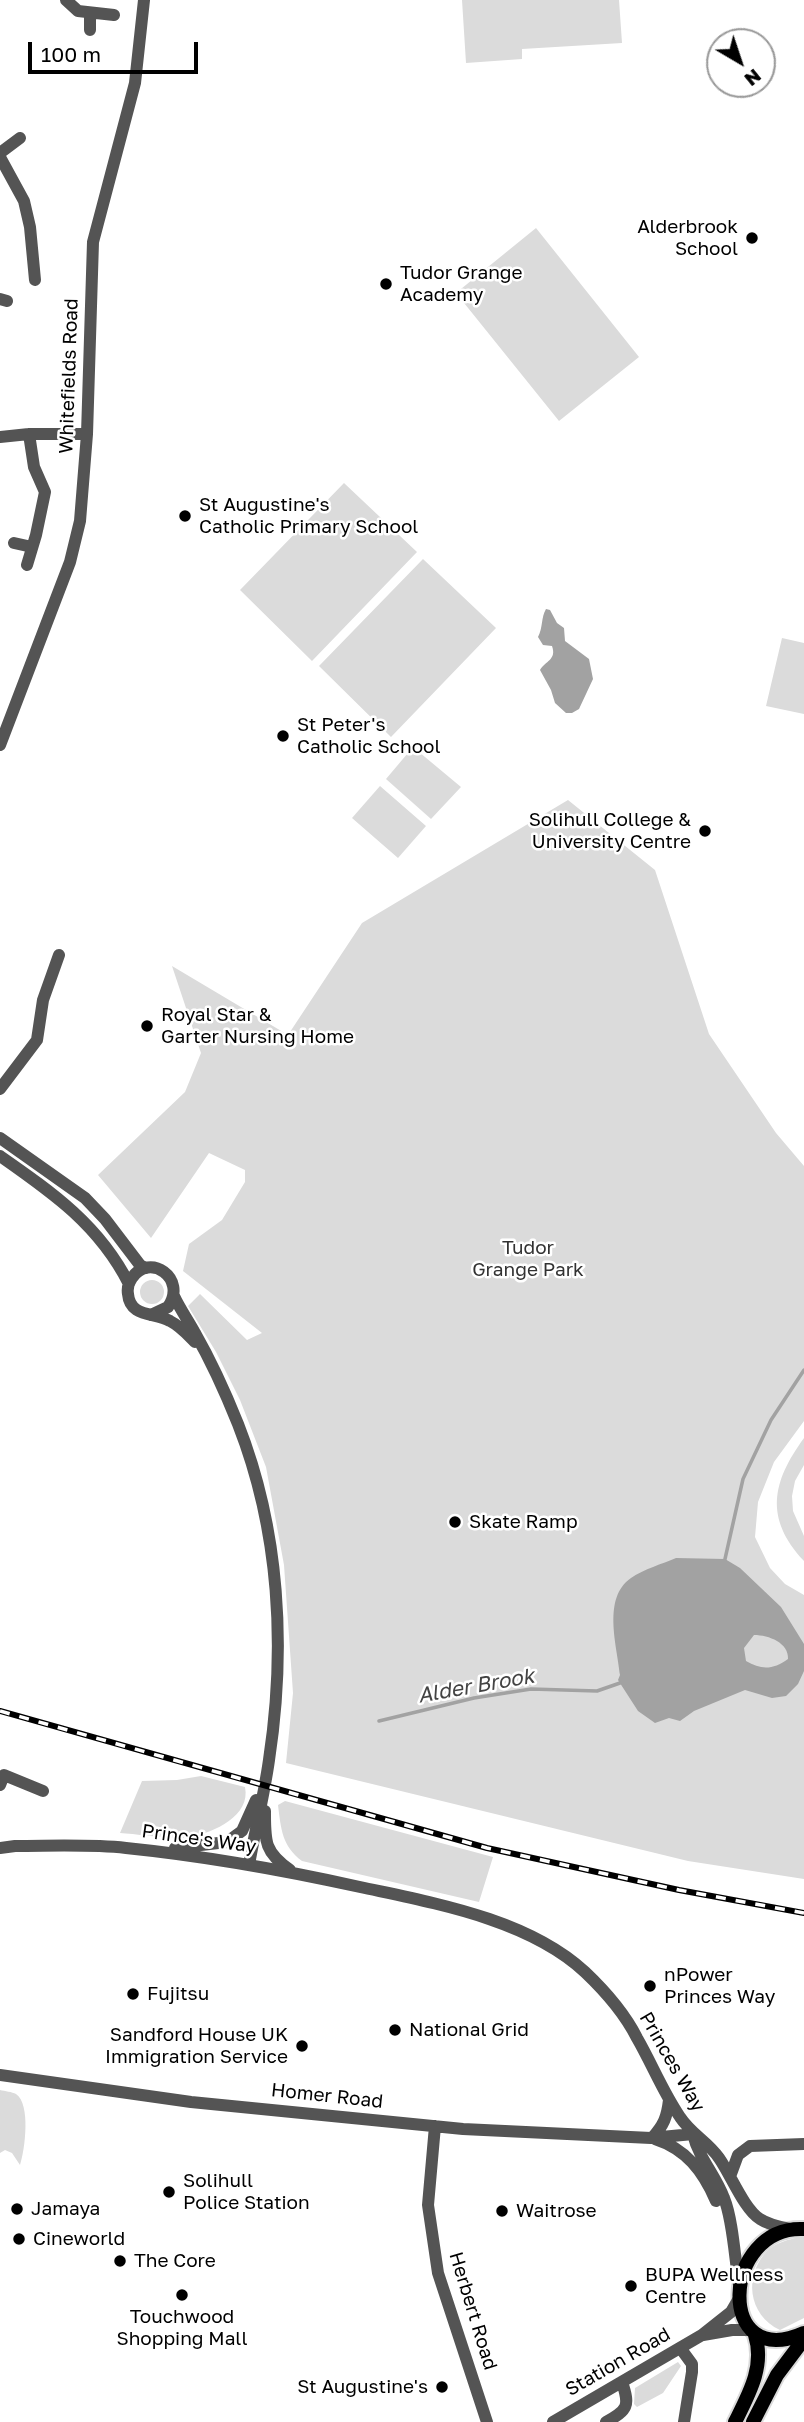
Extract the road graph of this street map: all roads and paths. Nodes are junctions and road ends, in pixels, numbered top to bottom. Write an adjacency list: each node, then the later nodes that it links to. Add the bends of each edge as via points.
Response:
1 (66, 0): 3 (street, via 78,11)
2 (144, 0): 10 (street, Whitefields Road, via 135,83 93,242)
3 (90, 13): 4 (street); 5 (street)
4 (114, 15)
5 (90, 30)
6 (20, 138): 7 (street)
7 (0, 155): 8 (street, via 19,189 30,227)
8 (34, 280)
9 (29, 434): 10 (street); 11 (street); 13 (street, via 34,467 45,492)
10 (87, 434): 15 (street, Whitefields Road, via 80,521 70,562)
11 (0, 437)
12 (14, 543): 13 (street)
13 (32, 547): 14 (street)
14 (27, 565)
15 (0, 745)
16 (59, 956): 17 (street, via 43,1000 37,1040)
17 (0, 1089)
18 (0, 1138): 20 (street, via 85,1198)
19 (0, 1156): 21 (street, via 98,1235)
20 (146, 1268): 21 (street, via 135,1273); 22 (street, via 159,1269 172,1279)
21 (128, 1284): 23 (street, via 132,1306)
22 (174, 1296): 23 (street, via 168,1307); 24 (street)
23 (151, 1315): 24 (street, via 185,1331)
24 (204, 1353): 25 (street, via 246,1445 270,1536 278,1652)
25 (265, 1783): 29 (street, via 242,1831 226,1842); 30 (street); 31 (street, via 267,1847)
26 (0, 1785): 27 (street, via 4,1775)
27 (43, 1791)
28 (0, 1848): 29 (street, Prince's Way)
29 (147, 1850): 30 (street, Prince's Way)
30 (249, 1865): 31 (street, Prince's Way)
31 (296, 1874): 32 (street, Prince's Way, via 390,1894)
32 (521, 1932): 34 (street, Princes Way, via 570,1959 604,1991 636,2035)
33 (0, 2075): 35 (street, Homer Road, via 191,2102)
34 (669, 2100): 36 (street, Princes Way); 37 (street, via 663,2127)
35 (435, 2126): 37 (street, Homer Road); 49 (street, Herbert Road, via 428,2205 438,2273)
36 (693, 2134): 37 (street, Homer Road); 39 (street, Princes Way, via 709,2144); 41 (street, Princes Way, via 698,2154 726,2201)
37 (651, 2138): 41 (street, via 673,2146 696,2165)
38 (804, 2144): 39 (street, via 750,2146 738,2155)
39 (730, 2174): 40 (street, Princes Way, via 756,2217)
40 (800, 2229): 42 (main road, via 774,2234 760,2245 747,2265)
41 (731, 2232): 42 (street, Princes Way)
42 (739, 2294): 43 (main road, via 741,2312); 45 (street, Station Road, via 731,2312)
43 (754, 2332): 44 (main road, via 779,2341); 45 (street, Station Road); 53 (main road, via 760,2362)
44 (804, 2333)
45 (702, 2335): 47 (street, Station Road)
46 (804, 2339): 54 (main road, via 777,2375)
47 (681, 2348): 48 (street, Station Road); 52 (street, via 692,2364)
48 (622, 2382): 50 (street, Station Road); 51 (street, via 627,2407)
49 (487, 2422)
50 (553, 2422)
51 (606, 2422)
52 (684, 2422)
53 (735, 2422)
54 (753, 2422)

